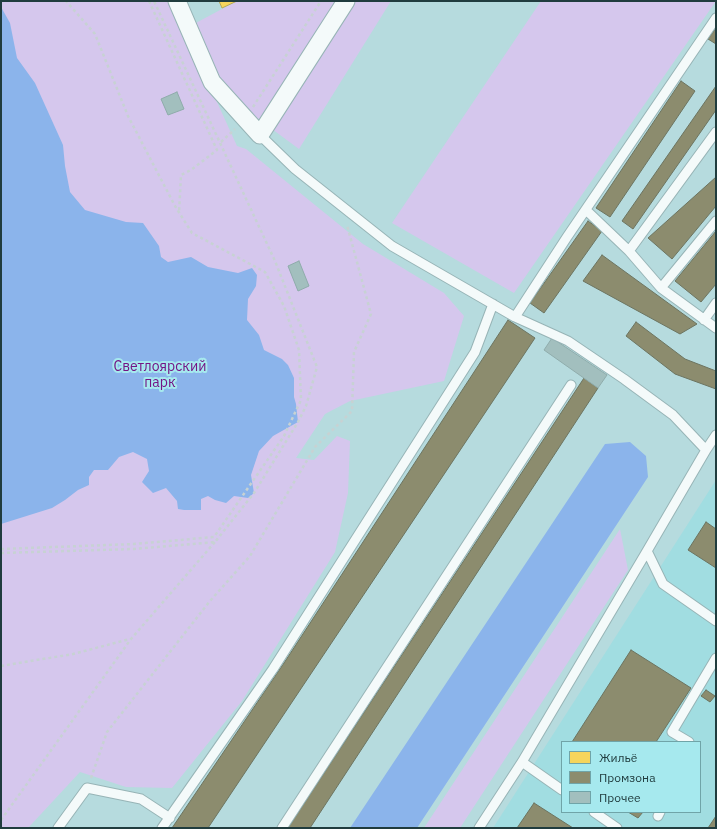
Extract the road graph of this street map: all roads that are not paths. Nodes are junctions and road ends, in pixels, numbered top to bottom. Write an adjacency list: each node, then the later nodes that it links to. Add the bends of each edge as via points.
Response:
1 (177, 1): 5 (street, via 212,82)
2 (346, 1): 5 (street)
3 (716, 18): 6 (lane)
4 (716, 132): 8 (lane)
5 (260, 135): 10 (lane, via 295,169 392,246)
6 (586, 210): 8 (lane); 12 (lane)
7 (716, 221): 9 (lane)
8 (630, 251): 9 (lane)
9 (662, 288): 13 (lane)
10 (493, 304): 12 (lane); 25 (lane, via 475,352 272,669)
11 (716, 304): 13 (lane)
12 (515, 317): 17 (lane, via 568,341 624,379 673,415)
13 (704, 320): 14 (lane)
14 (716, 328)
15 (571, 385): 28 (lane)
16 (716, 435): 17 (lane)
17 (706, 450): 18 (lane)
18 (648, 551): 19 (lane, via 663,584); 22 (lane)
19 (716, 621)
20 (716, 658): 21 (lane, via 672,732)
21 (687, 741)
22 (522, 762): 23 (lane); 29 (lane)
23 (561, 789)
24 (595, 813): 30 (lane)
25 (170, 818): 26 (lane, via 141,800 87,788); 27 (lane)
26 (58, 828)
27 (162, 828)
28 (282, 828)
29 (479, 828)
30 (617, 828)

